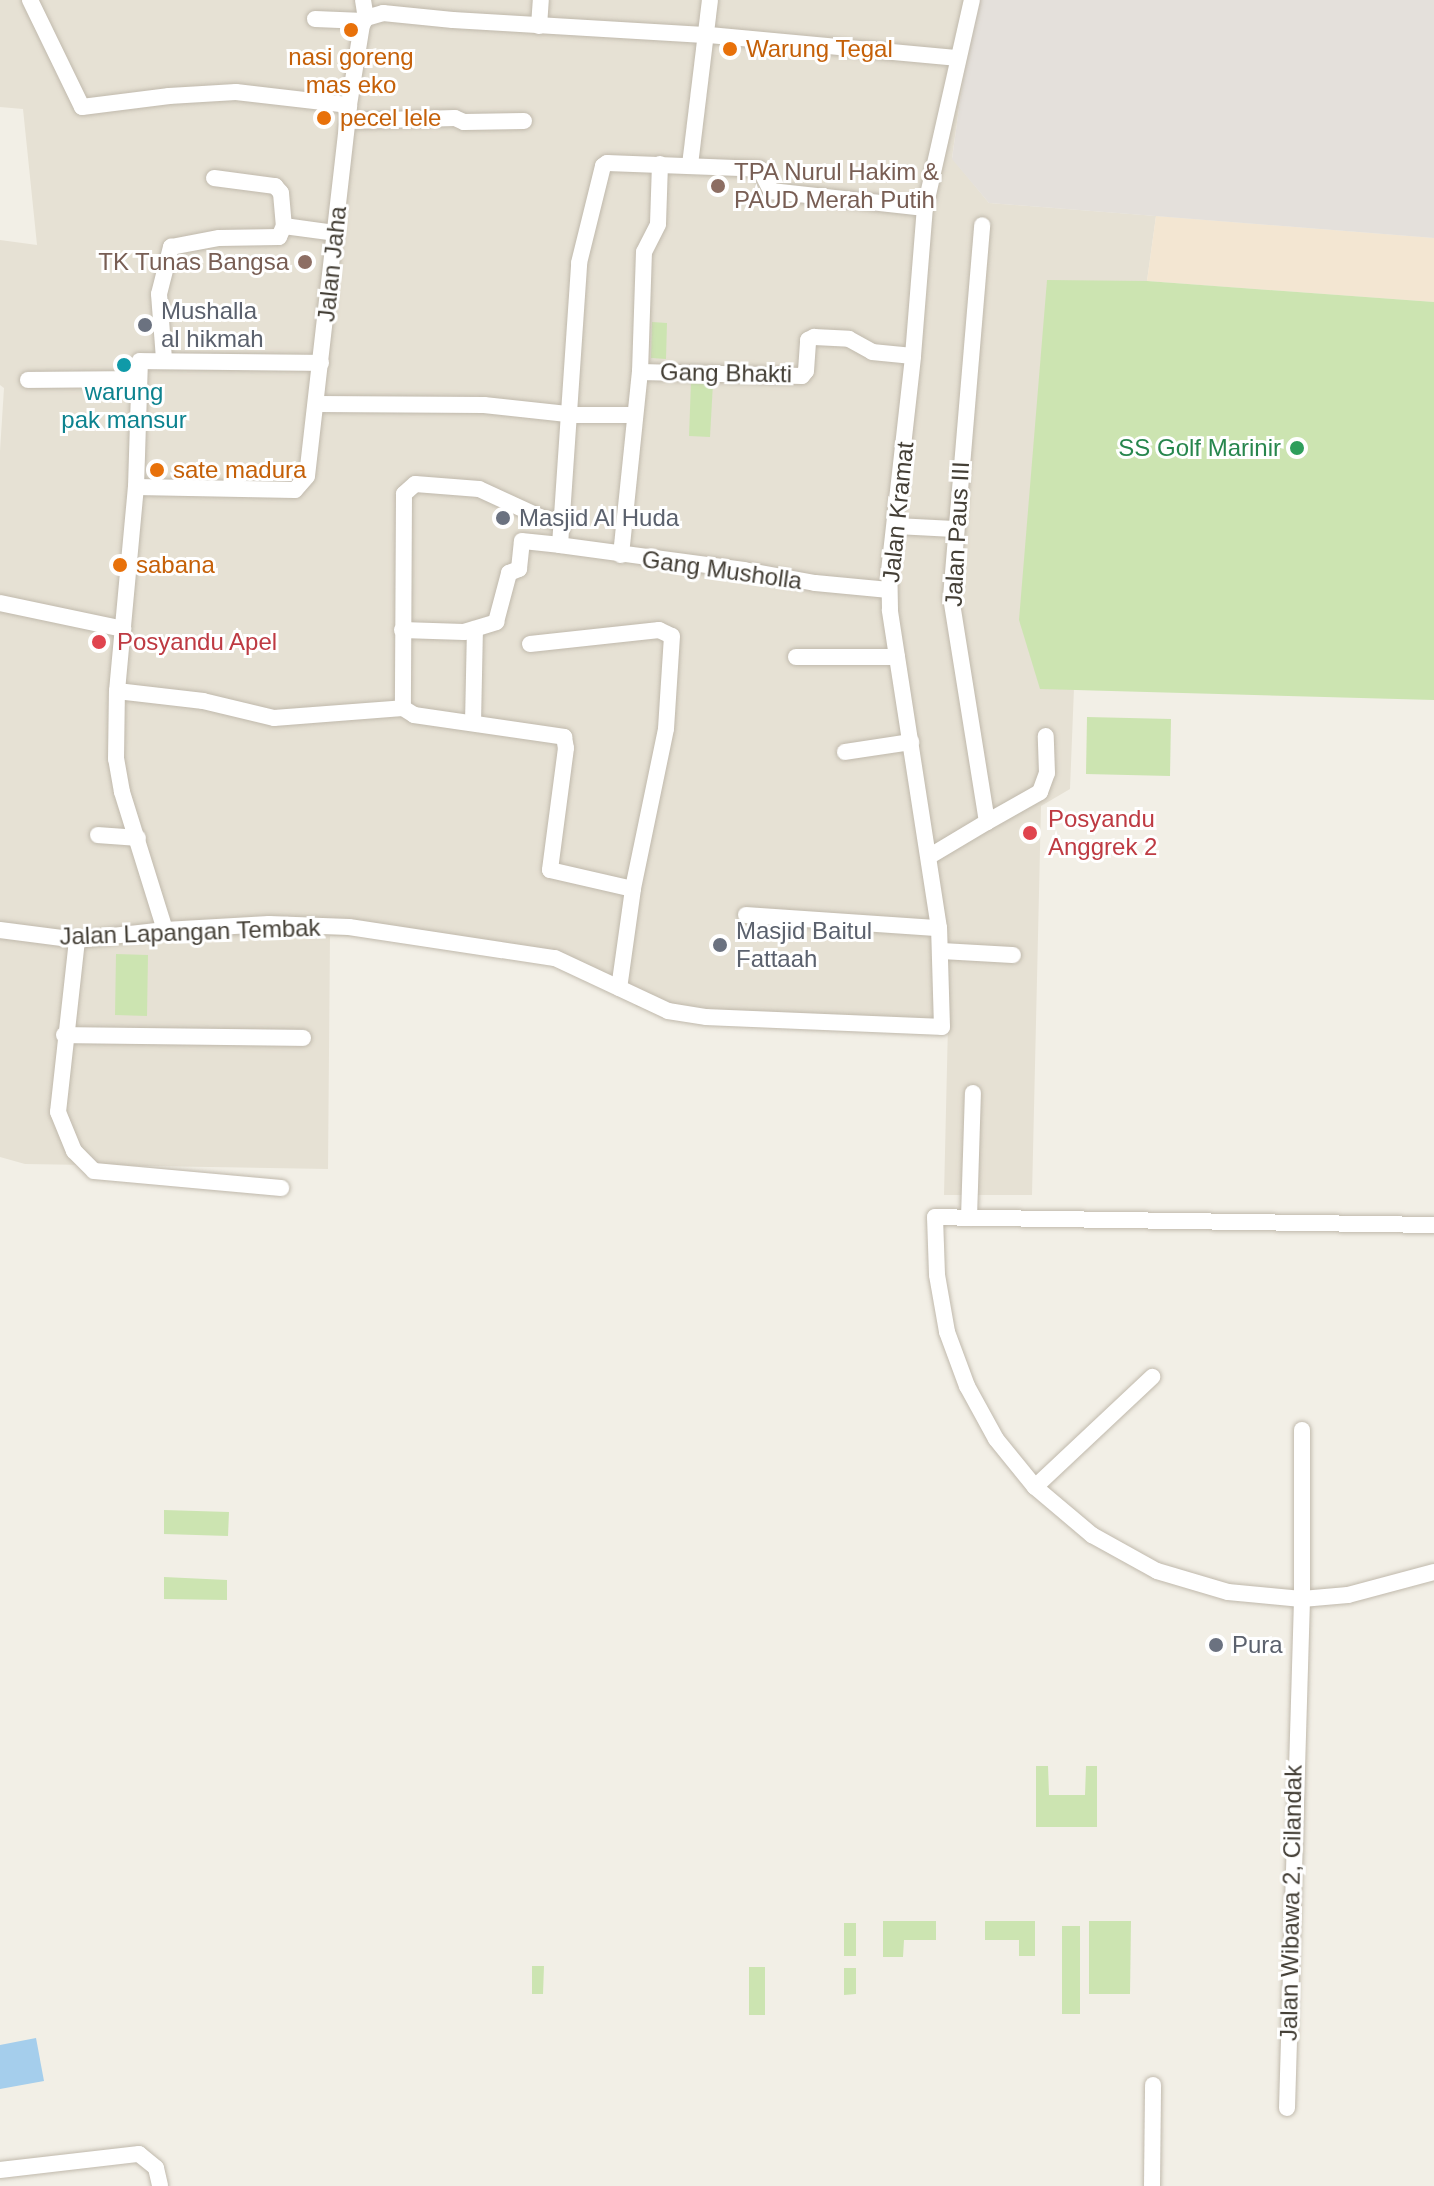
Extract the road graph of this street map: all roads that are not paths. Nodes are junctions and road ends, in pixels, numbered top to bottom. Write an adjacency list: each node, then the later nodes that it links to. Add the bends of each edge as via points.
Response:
1 (30, 0): 11 (street, via 82,107 236,92)
2 (363, 0): 7 (street, Jalan Jaha)
3 (541, 0): 8 (street)
4 (710, 0): 9 (street)
5 (972, 0): 10 (street, Jalan Kramat)
6 (315, 19): 7 (street)
7 (365, 19): 8 (street, via 383,13); 11 (street, Jalan Jaha)
8 (539, 26): 9 (street)
9 (709, 35): 10 (street); 14 (street)
10 (956, 58): 16 (street, Jalan Kramat)
11 (348, 113): 12 (street); 19 (street, Jalan Jaha)
12 (524, 121)
13 (660, 164): 14 (street); 23 (street, via 658,224 644,252); 27 (street, via 603,166 579,263)
14 (690, 165): 16 (street, via 760,169 771,191)
15 (214, 178): 18 (street, via 275,186 281,193)
16 (925, 208): 20 (street, Jalan Kramat)
17 (982, 225): 32 (street, Jalan Paus III)
18 (284, 226): 19 (street); 21 (street, via 279,237 219,238 171,247 159,294)
19 (335, 233): 22 (street, Jalan Jaha)
20 (913, 356): 23 (street, Gang Bhakti, via 872,352 849,339 814,337 808,340 802,376); 31 (street, Jalan Kramat)
21 (164, 359): 22 (street); 24 (street, via 140,361)
22 (321, 363): 26 (street, Jalan Jaha)
23 (640, 372): 28 (street, Gang Bhakti)
24 (138, 379): 25 (street); 29 (street)
25 (28, 380)
26 (316, 404): 27 (street, via 484,405); 29 (street, Jalan Jaha, via 307,476 295,490)
27 (568, 414): 28 (street); 30 (street)
28 (635, 415): 34 (street, Gang Bhakti)
29 (136, 487): 37 (street)
30 (560, 522): 33 (street); 39 (street, via 479,489 415,484 404,494)
31 (896, 526): 32 (street); 35 (street, Jalan Kramat)
32 (954, 529): 49 (street, Jalan Paus III, via 954,631)
33 (559, 543): 34 (street, Gang Musholla); 38 (street, Gang Musholla, via 522,541 519,569 509,573 496,622)
34 (621, 555): 35 (street, Gang Musholla)
35 (889, 590): 42 (street, Jalan Kramat)
36 (0, 603): 37 (street)
37 (123, 629): 43 (street)
38 (475, 629): 39 (street); 45 (street)
39 (402, 630): 44 (street)
40 (530, 644): 53 (street, via 659,630 672,636 666,729)
41 (796, 657): 42 (street)
42 (897, 657): 47 (street, Jalan Kramat)
43 (117, 691): 44 (street, via 203,701 274,718); 51 (street, via 116,759)
44 (403, 708): 45 (street, via 414,715)
45 (473, 723): 53 (street, via 564,737 550,870)
46 (1046, 736): 49 (street, via 1047,773 1040,792)
47 (911, 742): 48 (street); 52 (street, Jalan Kramat)
48 (845, 752)
49 (987, 822): 52 (street)
50 (98, 835): 51 (street)
51 (138, 838): 57 (street)
52 (930, 856): 55 (street, Jalan Kramat)
53 (633, 889): 61 (street, via 625,948)
54 (746, 915): 55 (street)
55 (939, 928): 59 (street, Jalan Kramat)
56 (0, 930): 58 (street, Jalan Lapangan Tembak)
57 (165, 930): 58 (street, Jalan Lapangan Tembak); 61 (street, Jalan Lapangan Tembak, via 269,924 349,927 555,958)
58 (77, 940): 63 (street)
59 (941, 951): 60 (street); 62 (street, Jalan Kramat)
60 (1013, 955)
61 (611, 985): 62 (street, Jalan Lapangan Tembak, via 668,1011 707,1017)
62 (942, 1027)
63 (64, 1035): 64 (street); 66 (street, via 58,1112 74,1151 94,1171)
64 (303, 1038)
65 (973, 1093): 67 (street)
66 (281, 1188)
67 (969, 1218): 68 (street); 71 (street, via 935,1217 937,1275 947,1332 967,1386 996,1439)
68 (1434, 1225)
69 (1152, 1377): 71 (street)
70 (1302, 1430): 73 (street, Jalan Wibawa 2, Cilandak)
71 (1035, 1487): 73 (street, via 1092,1535 1157,1571 1228,1592)
72 (1434, 1572): 73 (street, via 1348,1595)
73 (1302, 1599): 75 (street, Jalan Wibawa 2, Cilandak)
74 (1153, 2085): 78 (street)
75 (1287, 2108)
76 (0, 2170): 77 (street, via 139,2154 156,2168)
77 (160, 2186)
78 (1152, 2186)

